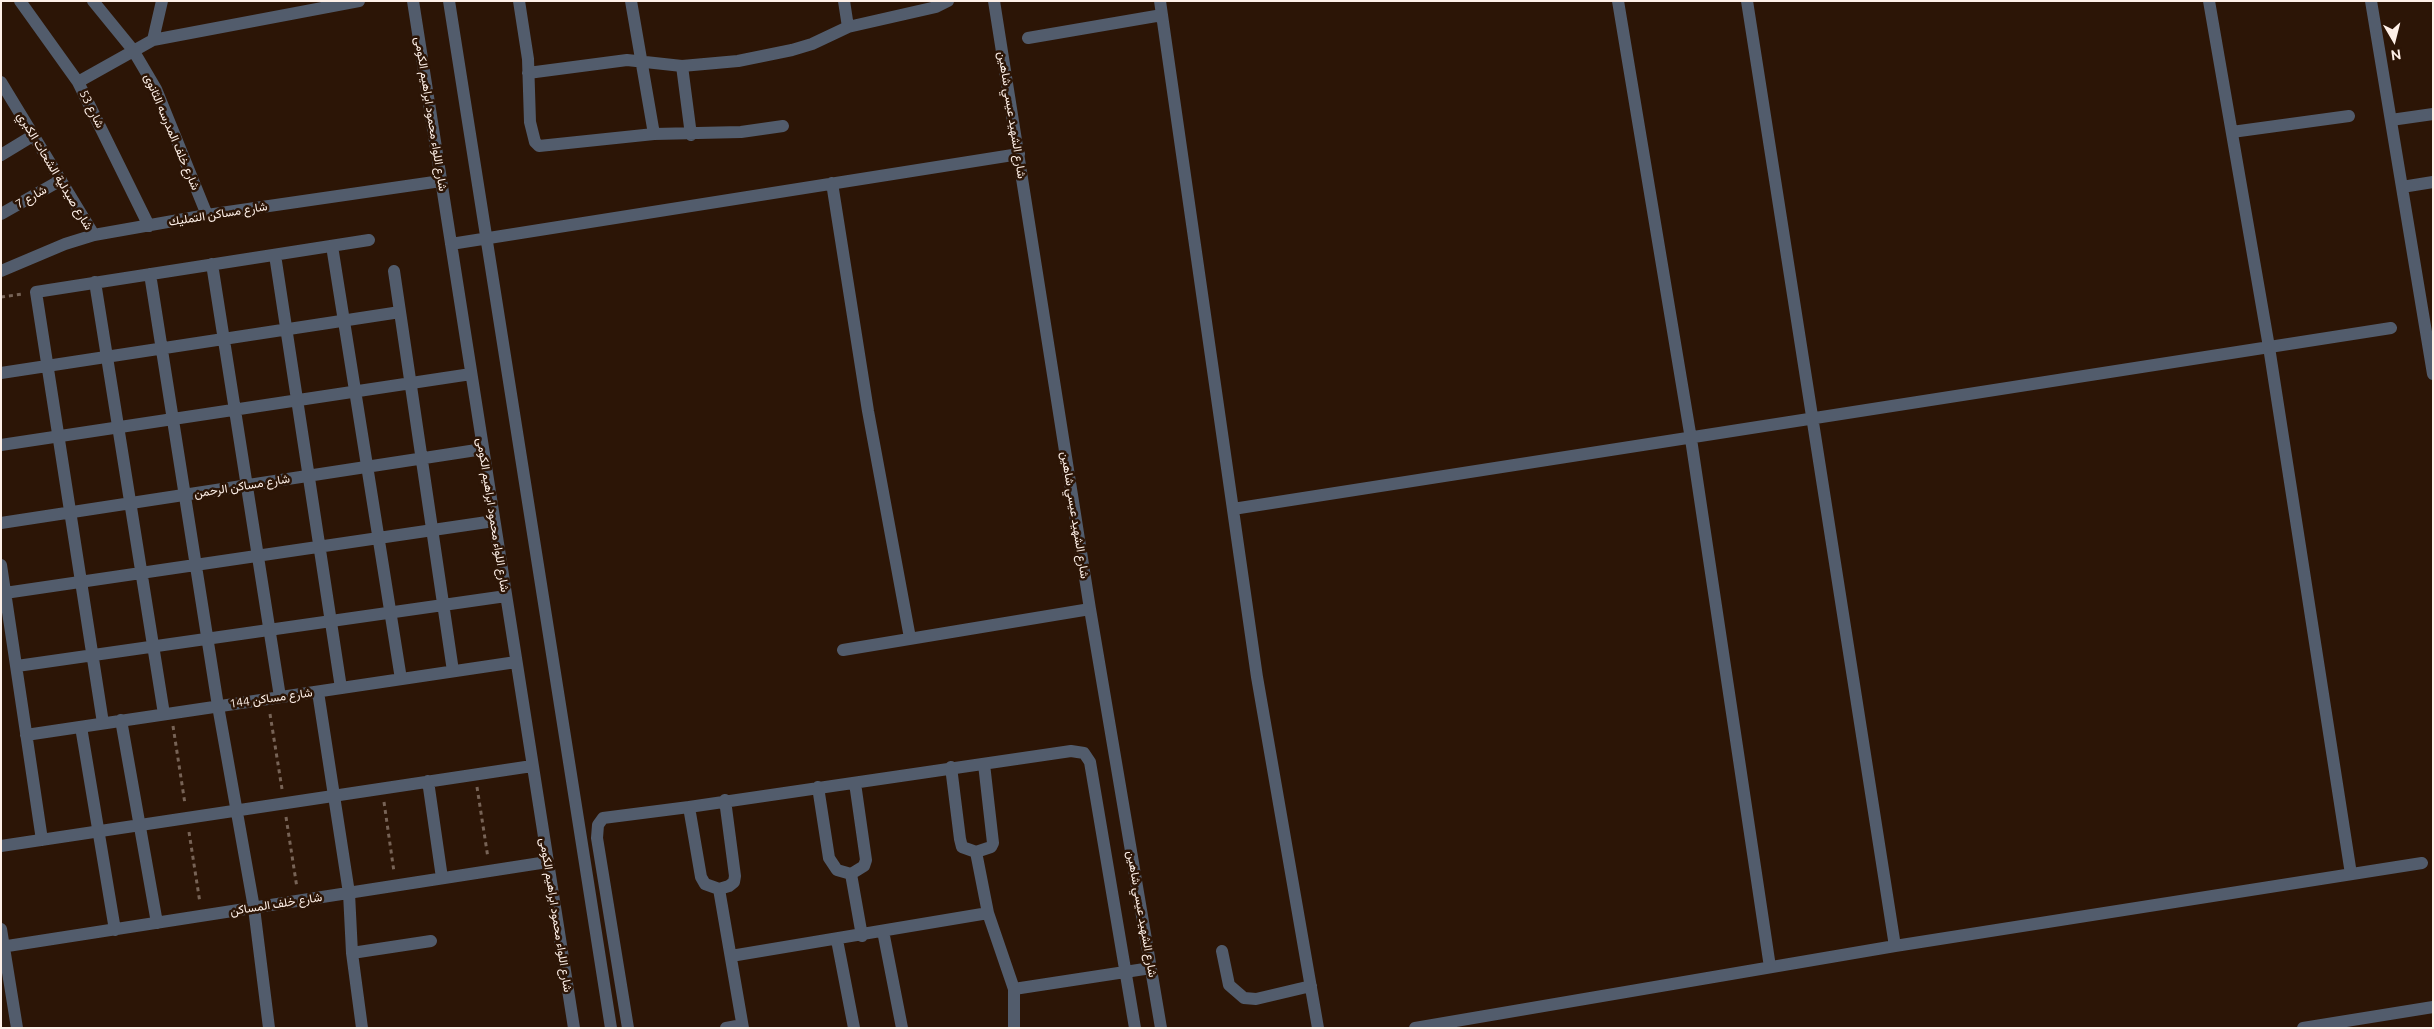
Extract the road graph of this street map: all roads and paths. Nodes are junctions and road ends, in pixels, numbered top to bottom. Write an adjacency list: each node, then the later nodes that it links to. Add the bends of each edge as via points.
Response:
1 (20, 1): 28 (street, شارع 53)
2 (93, 1): 23 (street, شارع خلف المدرسه الثانوى)
3 (162, 1): 22 (street)
4 (359, 1): 17 (street)
5 (413, 1): 41 (street, شارع اللواء محمود ابراهيم الكومى)
6 (449, 1): 49 (street)
7 (519, 1): 26 (street)
8 (631, 1): 24 (street)
9 (844, 1): 20 (street)
10 (948, 1): 20 (street, via 936,7)
11 (994, 1): 38 (street, شارع الشهيد عيسي شاهين)
12 (1160, 1): 19 (street)
13 (1618, 1): 82 (street)
14 (1747, 1): 79 (street)
15 (2209, 1): 34 (street)
16 (2372, 1): 32 (street)
17 (345, 2): 18 (street)
18 (296, 6): 22 (street)
19 (1162, 15): 21 (street); 91 (street)
20 (848, 27): 25 (street, via 792,50 738,61)
21 (1028, 38)
22 (153, 40): 23 (street)
23 (134, 50): 28 (street); 46 (street, شارع خلف المدرسه الثانوى, via 156,89)
24 (641, 60): 25 (street); 26 (street); 35 (street)
25 (682, 66): 37 (street)
26 (528, 73): 35 (street, via 529,115 537,146)
27 (1, 82): 29 (street, شارع صيدلية الشحات الكبري)
28 (78, 82): 47 (street, شارع 53)
29 (5, 95): 36 (street, شارع صيدلية الشحات الكبري)
30 (2433, 114): 32 (street)
31 (2348, 116): 34 (street)
32 (2391, 120): 44 (street)
33 (783, 126): 37 (street)
34 (2232, 132): 67 (street)
35 (654, 134): 37 (street)
36 (34, 135): 39 (street); 40 (street, شارع صيدلية الشحات الكبري)
37 (691, 135)
38 (1019, 154): 43 (street); 106 (street, شارع الشهيد عيسي شاهين)
39 (1, 155)
40 (61, 180): 45 (street, شارع 7); 48 (street, شارع صيدلية الشحات الكبري)
41 (441, 181): 46 (street, شارع مساكن التمليك); 51 (street, شارع اللواء محمود ابراهيم الكومى)
42 (2433, 182): 44 (street)
43 (832, 183): 49 (street); 110 (street, via 868,411)
44 (2402, 187): 63 (street)
45 (1, 214)
46 (206, 215): 47 (street, شارع مساكن التمليك)
47 (148, 226): 48 (street, شارع مساكن التمليك)
48 (94, 235): 55 (street, شارع مساكن التمليك)
49 (486, 238): 51 (street); 180 (street)
50 (369, 240): 52 (street)
51 (451, 244): 73 (street, شارع اللواء محمود ابراهيم الكومى)
52 (332, 246): 53 (street); 62 (street)
53 (275, 255): 54 (street); 65 (street)
54 (212, 264): 57 (street); 66 (street)
55 (1, 271)
56 (394, 271): 61 (street)
57 (150, 274): 58 (street); 68 (street)
58 (96, 282): 59 (street); 69 (street)
59 (36, 292): 60 (path); 70 (street)
60 (1, 298)
61 (400, 312): 62 (street); 74 (street)
62 (344, 320): 65 (street); 75 (street)
63 (2429, 327): 71 (street)
64 (2390, 328): 67 (street)
65 (286, 329): 66 (street); 76 (street)
66 (224, 339): 68 (street); 77 (street)
67 (2269, 347): 79 (street); 149 (street)
68 (162, 348): 69 (street); 78 (street)
69 (107, 356): 70 (street); 80 (street)
70 (48, 366): 72 (street); 81 (street)
71 (2432, 367)
72 (1, 373)
73 (471, 374): 74 (street); 84 (street, شارع اللواء محمود ابراهيم الكومى)
74 (410, 383): 75 (street); 85 (street)
75 (355, 392): 76 (street); 86 (street)
76 (297, 400): 77 (street); 87 (street)
77 (235, 410): 78 (street); 88 (street)
78 (173, 419): 80 (street); 89 (street)
79 (1814, 419): 82 (street); 163 (street)
80 (118, 428): 81 (street); 90 (street)
81 (58, 437): 83 (street); 92 (street)
82 (1691, 438): 91 (street); 168 (street)
83 (1, 445)
84 (483, 449): 85 (street, شارع مساكن الرحمن); 93 (street, شارع اللواء محمود ابراهيم الكومى)
85 (421, 458): 86 (street, شارع مساكن الرحمن); 95 (street)
86 (367, 467): 87 (street, شارع مساكن الرحمن); 96 (street)
87 (308, 476): 88 (street, شارع مساكن الرحمن); 97 (street)
88 (247, 485): 89 (street, شارع مساكن الرحمن); 98 (street)
89 (185, 495): 90 (street, شارع مساكن الرحمن); 100 (street)
90 (130, 503): 92 (street, شارع مساكن الرحمن); 101 (street)
91 (1233, 509): 171 (street, via 1257,677)
92 (70, 512): 94 (street, شارع مساكن الرحمن); 102 (street)
93 (494, 521): 95 (street); 104 (street, شارع اللواء محمود ابراهيم الكومى)
94 (1, 523)
95 (432, 530): 96 (street); 105 (street)
96 (378, 538): 97 (street); 107 (street)
97 (319, 547): 98 (street); 108 (street)
98 (258, 556): 100 (street); 109 (street)
99 (1, 565): 103 (street)
100 (196, 565): 101 (street); 111 (street)
101 (142, 573): 102 (street); 112 (street)
102 (81, 582): 103 (street); 114 (street)
103 (5, 593): 116 (street)
104 (506, 596): 105 (street); 115 (street, شارع اللواء محمود ابراهيم الكومى)
105 (443, 605): 107 (street); 117 (street)
106 (1090, 609): 110 (street); 169 (street, شارع الشهيد عيسي شاهين)
107 (390, 613): 108 (street); 118 (street)
108 (331, 621): 109 (street); 119 (street)
109 (270, 630): 111 (street); 121 (street)
110 (910, 638): 113 (street)
111 (208, 639): 112 (street); 122 (street)
112 (153, 646): 114 (street); 123 (street)
113 (843, 650)
114 (93, 655): 116 (street); 125 (street)
115 (516, 662): 117 (street, شارع مساكن 144); 129 (street, شارع اللواء محمود ابراهيم الكومى)
116 (16, 666): 127 (street)
117 (453, 671): 118 (street, شارع مساكن 144)
118 (400, 679): 119 (street, شارع مساكن 144)
119 (341, 688): 120 (street, شارع مساكن 144)
120 (318, 692): 121 (street, شارع مساكن 144); 136 (street)
121 (280, 697): 122 (street, شارع مساكن 144)
122 (218, 706): 123 (street, شارع مساكن 144); 139 (street)
123 (164, 714): 124 (street, شارع مساكن 144)
124 (122, 720): 125 (street, شارع مساكن 144); 140 (street)
125 (103, 723): 126 (street, شارع مساكن 144)
126 (81, 727): 127 (street, شارع مساكن 144); 141 (street)
127 (26, 735): 142 (street)
128 (984, 764): 130 (street); 144 (street, via 993,843 991,847); 170 (street, via 1071,750 1087,757)
129 (532, 766): 131 (street); 145 (street, شارع اللواء محمود ابراهيم الكومى)
130 (951, 768): 133 (street); 144 (street, via 962,847)
131 (475, 774): 132 (street); 147 (path)
132 (428, 782): 135 (street); 150 (street)
133 (856, 783): 134 (street); 148 (street, via 866,860 864,866)
134 (818, 787): 137 (street); 148 (street, via 829,858 836,870)
135 (382, 788): 136 (street); 151 (path)
136 (334, 796): 139 (street); 153 (street)
137 (725, 800): 138 (street); 152 (street, via 735,876 734,882)
138 (688, 807): 152 (street, via 701,877 705,884); 181 (street, via 603,818 598,825 597,838)
139 (237, 810): 140 (street); 154 (street)
140 (140, 825): 141 (street); 156 (street)
141 (98, 831): 142 (street); 158 (street)
142 (42, 840): 143 (street)
143 (1, 846)
144 (976, 852): 155 (street)
145 (547, 862): 147 (street, شارع خلف المساكن); 179 (street, شارع اللواء محمود ابراهيم الكومى)
146 (2422, 863): 149 (street)
147 (490, 871): 150 (street, شارع خلف المساكن)
148 (851, 874): 160 (street)
149 (2351, 874): 163 (street)
150 (442, 878): 151 (street, شارع خلف المساكن)
151 (396, 885): 153 (street, شارع خلف المساكن)
152 (719, 889): 167 (street)
153 (349, 893): 154 (street, شارع خلف المساكن); 166 (street)
154 (254, 908): 156 (street, شارع خلف المساكن); 177 (street)
155 (988, 913): 159 (street); 172 (street)
156 (157, 923): 158 (street, شارع خلف المساكن)
157 (1, 929): 164 (street)
158 (114, 930): 164 (street, شارع خلف المساكن)
159 (883, 931): 160 (street); 184 (street)
160 (862, 936): 161 (street)
161 (837, 940): 167 (street); 183 (street)
162 (431, 941): 166 (street)
163 (1896, 946): 168 (street)
164 (3, 947): 173 (street)
165 (1222, 951): 171 (street, via 1230,985 1244,998 1256,999)
166 (352, 953): 178 (street)
167 (731, 956): 175 (street)
168 (1770, 967): 189 (street)
169 (1151, 968): 170 (street); 187 (street, شارع الشهيد عيسي شاهين)
170 (1124, 973): 172 (street); 186 (street)
171 (1311, 986): 188 (street)
172 (1014, 989): 185 (street)
173 (7, 999): 176 (street)
174 (2433, 1007): 190 (street)
175 (742, 1026): 182 (street)
176 (17, 1028)
177 (269, 1028)
178 (362, 1028)
179 (574, 1028)
180 (611, 1028)
181 (628, 1028)
182 (726, 1028)
183 (854, 1028)
184 (902, 1028)
185 (1014, 1028)
186 (1135, 1028)
187 (1161, 1028)
188 (1318, 1028)
189 (1415, 1028)
190 (2303, 1028)

